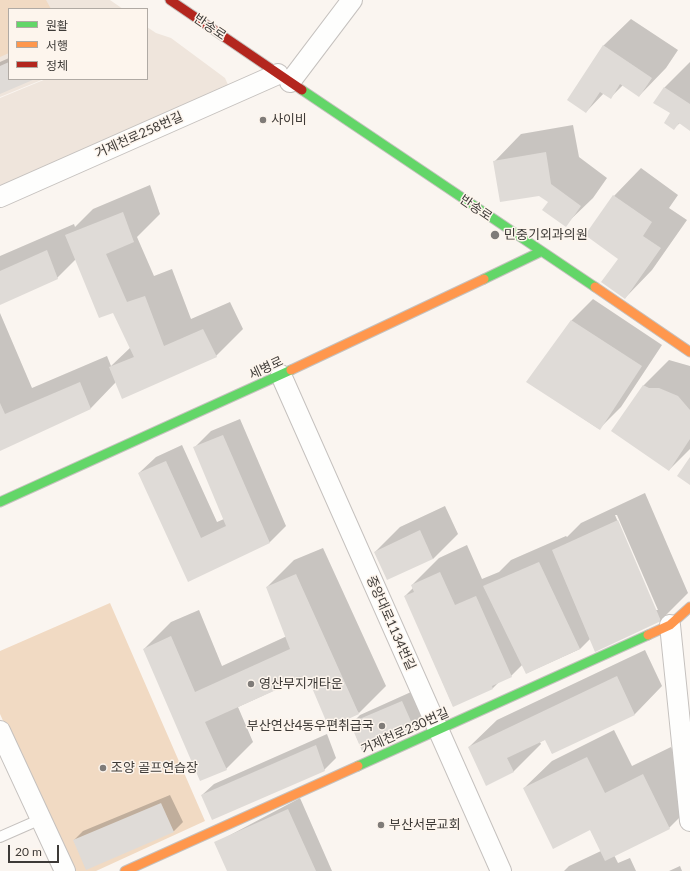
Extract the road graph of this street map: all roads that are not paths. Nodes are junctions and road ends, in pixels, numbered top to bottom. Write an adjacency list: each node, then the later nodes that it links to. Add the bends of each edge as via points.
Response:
1 (170, 0): 3 (main road, 반송로)
2 (352, 0): 3 (street)
3 (284, 78): 4 (street, 거제천로258번길); 5 (main road, 반송로)
4 (0, 197)
5 (540, 252): 6 (main road, 반송로); 7 (main road, 세병로)
6 (688, 345)
7 (281, 375): 8 (main road, 세병로); 11 (street, 중앙대로1134번길)
8 (0, 502)
9 (690, 607): 10 (main road, 거제천로230번길)
10 (670, 625): 11 (main road, 거제천로230번길); 13 (street)
11 (438, 730): 18 (main road, 거제천로230번길); 19 (street, 중앙대로1134번길)
12 (0, 731): 14 (street)
13 (688, 800): 15 (street)
14 (41, 819): 16 (lane); 17 (street)
15 (690, 821)
16 (0, 837)
17 (65, 871)
18 (125, 871)
19 (501, 871)

